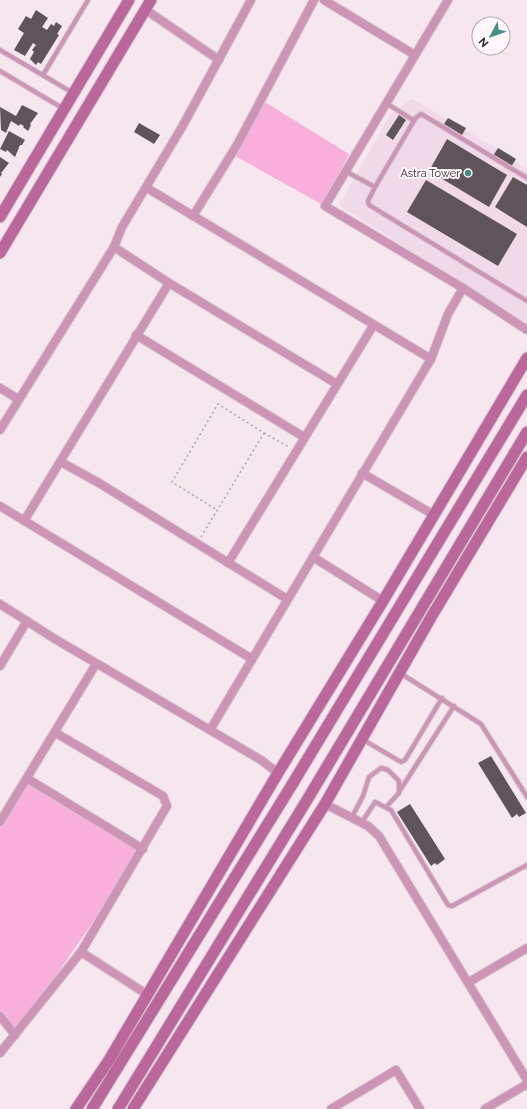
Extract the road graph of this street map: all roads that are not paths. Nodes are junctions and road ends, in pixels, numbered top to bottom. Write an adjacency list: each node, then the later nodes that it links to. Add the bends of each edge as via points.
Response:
1 (88, 0): 12 (lane)
2 (129, 0): 13 (street)
3 (251, 0): 10 (street)
4 (314, 0): 21 (street, via 237,145)
5 (324, 0): 9 (street)
6 (448, 0): 9 (street)
7 (149, 5): 10 (street); 24 (street)
8 (0, 50): 12 (lane)
9 (415, 55): 14 (street)
10 (219, 60): 20 (street)
11 (0, 71): 15 (lane)
12 (43, 75): 13 (lane)
13 (73, 94): 15 (street)
14 (386, 103): 16 (lane); 17 (street)
15 (64, 109): 22 (street)
16 (415, 119): 18 (lane, via 420,114 423,115); 19 (lane)
17 (345, 171): 19 (lane); 26 (street, via 325,204 326,208)
18 (527, 178)
19 (375, 187): 27 (lane, via 368,201 369,205)
20 (147, 188): 21 (street); 23 (street, via 122,227)
21 (193, 216): 28 (street)
22 (0, 217)
23 (114, 247): 25 (street); 36 (street)
24 (0, 253)
25 (169, 283): 30 (street); 33 (street)
26 (463, 288): 29 (street); 32 (street, via 448,314)
27 (527, 300)
28 (373, 326): 32 (street); 33 (street)
29 (527, 330)
30 (136, 335): 39 (street); 41 (street)
31 (527, 358): 44 (street)
32 (431, 359): 42 (street)
33 (337, 384): 39 (street)
34 (0, 388): 36 (street)
35 (527, 395): 76 (street)
36 (18, 399): 37 (street)
37 (0, 430)
38 (527, 432): 75 (street)
39 (304, 437): 47 (street)
40 (527, 457): 55 (street)
41 (61, 462): 45 (street); 47 (street)
42 (362, 473): 44 (street); 46 (street)
43 (0, 506): 45 (street)
44 (434, 515): 49 (street)
45 (24, 521): 52 (street)
46 (313, 557): 48 (street); 49 (street)
47 (228, 563): 48 (street)
48 (287, 599): 52 (street)
49 (383, 601): 61 (street)
50 (0, 604): 51 (street)
51 (27, 621): 53 (street); 54 (street)
52 (252, 659): 58 (street)
53 (96, 664): 58 (street); 59 (street)
54 (0, 666)
55 (399, 673): 56 (lane); 60 (street)
56 (442, 698): 57 (lane); 60 (lane, via 405,760 401,762)
57 (454, 706): 63 (lane); 64 (lane, via 487,730)
58 (210, 730): 61 (street)
59 (56, 733): 62 (street); 70 (street, via 165,798 167,810)
60 (362, 739): 65 (street)
61 (278, 773): 72 (street)
62 (28, 779): 68 (street); 70 (street)
63 (399, 792): 66 (lane); 67 (lane, via 399,781 388,770 381,768 369,777)
64 (527, 797)
65 (325, 804): 67 (street); 78 (street)
66 (386, 807): 69 (lane, via 375,802); 71 (lane, via 391,810 448,905 452,906)
67 (352, 817): 69 (street)
68 (0, 822)
69 (362, 822): 77 (street, via 379,836)
70 (143, 849): 74 (street)
71 (527, 865)
72 (176, 948): 76 (street); 79 (street)
73 (527, 948): 77 (street)
74 (81, 952): 79 (street); 81 (street)
75 (206, 964): 78 (street); 87 (street)
76 (179, 970): 86 (street)
77 (469, 982): 83 (street)
78 (210, 988): 88 (street)
79 (148, 995): 85 (street)
80 (0, 1016): 81 (street)
81 (16, 1034): 82 (street)
82 (0, 1053)
83 (527, 1080)
84 (527, 1084): 91 (street)
85 (76, 1109)
86 (92, 1109)
87 (118, 1109)
88 (134, 1109)
89 (331, 1109): 90 (street, via 396,1070)
90 (420, 1109)
91 (485, 1109)

